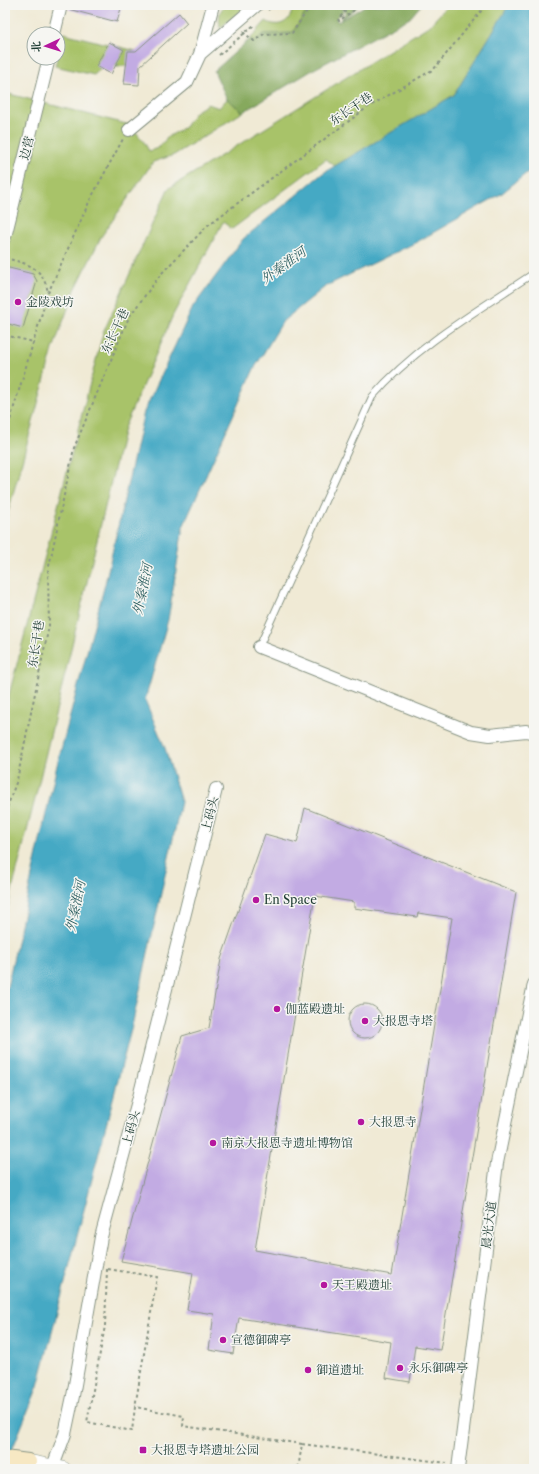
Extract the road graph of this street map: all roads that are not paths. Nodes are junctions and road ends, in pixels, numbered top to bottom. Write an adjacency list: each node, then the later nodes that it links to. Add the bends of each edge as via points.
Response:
1 (61, 5): 4 (street)
2 (213, 5): 5 (street)
3 (257, 5): 5 (street)
4 (56, 26)
5 (200, 54): 7 (street, via 187,82)
6 (47, 66): 8 (street, 边营)
7 (129, 130)
8 (5, 237)
9 (534, 273): 10 (lane, via 420,350 392,374 372,397)
10 (260, 647): 11 (street, via 471,732 490,735 526,731)
11 (534, 733)
12 (216, 789): 17 (street, 上码头, via 95,1266 73,1396)
13 (534, 984): 16 (street, 晨光大道, via 497,1163)
14 (5, 1459): 15 (main road)
15 (28, 1462): 17 (street)
16 (458, 1466)
17 (56, 1469)

